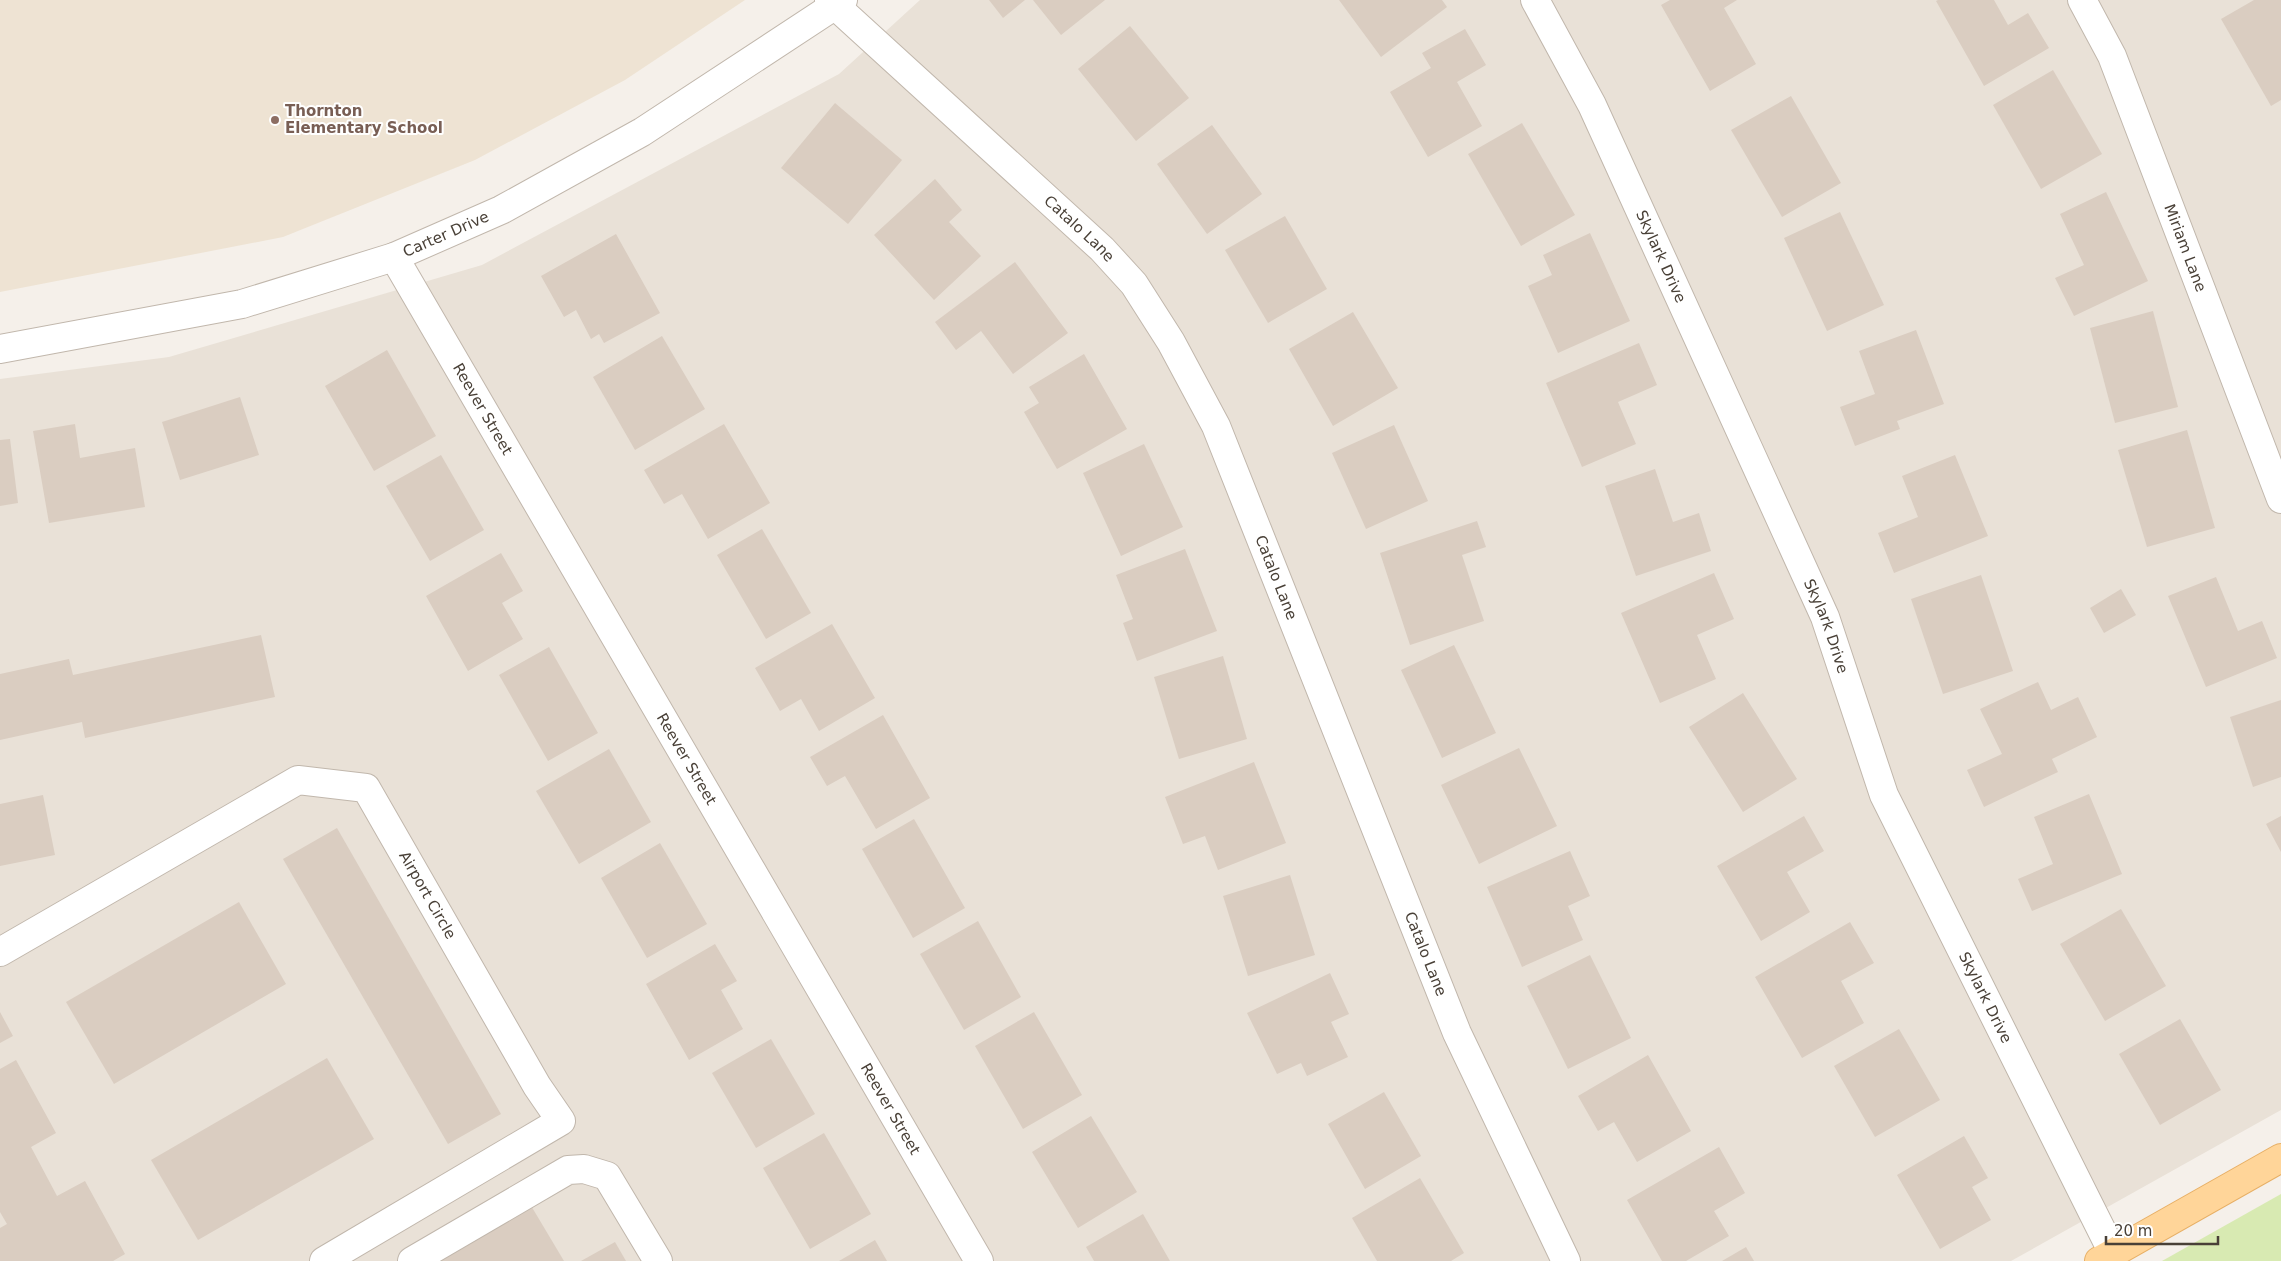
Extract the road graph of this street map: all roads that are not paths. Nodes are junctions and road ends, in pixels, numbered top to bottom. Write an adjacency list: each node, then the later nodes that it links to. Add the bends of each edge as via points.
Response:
1 (1535, 0): 9 (street, Skylark Drive, via 1592,105 1825,617 1884,796)
2 (2082, 0): 6 (street, Miriam Lane, via 2112,56)
3 (836, 2): 4 (street, Carter Drive, via 642,132 501,210); 14 (street, Catalo Lane, via 1102,249 1134,284 1171,342 1216,426 1457,1033)
4 (394, 257): 5 (street, Carter Drive, via 242,304); 13 (street, Reever Street)
5 (0, 349)
6 (2281, 499)
7 (0, 952): 10 (street, Airport Circle, via 298,780 366,788 532,1078 560,1121)
8 (2281, 1158): 9 (main road)
9 (2106, 1257)
10 (324, 1261)
11 (412, 1261): 12 (street, via 568,1170 584,1169 607,1176)
12 (658, 1261)
13 (979, 1261)
14 (1566, 1261)

